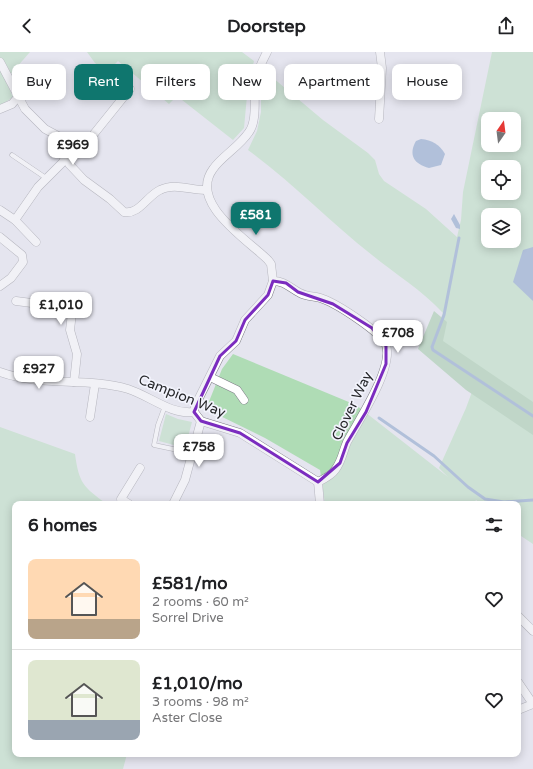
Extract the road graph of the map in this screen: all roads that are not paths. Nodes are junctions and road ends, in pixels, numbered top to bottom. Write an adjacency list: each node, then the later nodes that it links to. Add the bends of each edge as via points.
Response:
1 (267, 52): 13 (street, via 255,85 250,132 213,169)
2 (380, 52): 9 (street, via 382,68)
3 (0, 62): 4 (street)
4 (12, 83)
5 (15, 100): 8 (street)
6 (20, 100): 11 (street, via 35,120 65,143)
7 (121, 100): 11 (street, via 85,145)
8 (0, 110)
9 (379, 119)
10 (12, 155): 12 (lane)
11 (66, 155): 12 (street, via 63,162); 13 (street, via 69,164 84,180 124,212 135,211 154,194 167,187)
12 (46, 178): 15 (street)
13 (207, 190): 18 (street, via 213,205 226,222 271,264)
14 (0, 210): 15 (street)
15 (14, 220): 17 (street)
16 (0, 237): 19 (street, via 22,255 24,262 11,278)
17 (36, 242)
18 (273, 281): 22 (street, via 268,294 245,320 236,341 220,356); 32 (street, Clover Way, via 286,283 298,292 333,304 372,328 384,340 388,354 366,412 347,443 342,460 334,472)
19 (0, 286)
20 (16, 301): 23 (street, via 63,307 72,313 70,330 77,354)
21 (0, 372): 23 (street, Campion Way, via 43,381)
22 (210, 377): 25 (street, via 237,390); 27 (street)
23 (74, 382): 24 (street, Campion Way)
24 (95, 384): 26 (street, Campion Way, via 130,390); 28 (street)
25 (244, 400)
26 (166, 405): 27 (street, Campion Way, via 182,413); 30 (lane, via 154,445)
27 (194, 412): 29 (street, Campion Way)
28 (90, 417)
29 (201, 421): 30 (street); 32 (street, Campion Way, via 240,433)
30 (192, 453): 34 (street)
31 (140, 468): 33 (street, via 121,499)
32 (318, 482): 35 (street)
33 (124, 501)
34 (178, 501)
35 (320, 501)
36 (521, 619): 37 (street)
37 (533, 631)
38 (521, 686): 39 (street)
39 (533, 704): 40 (street)
40 (521, 709)

